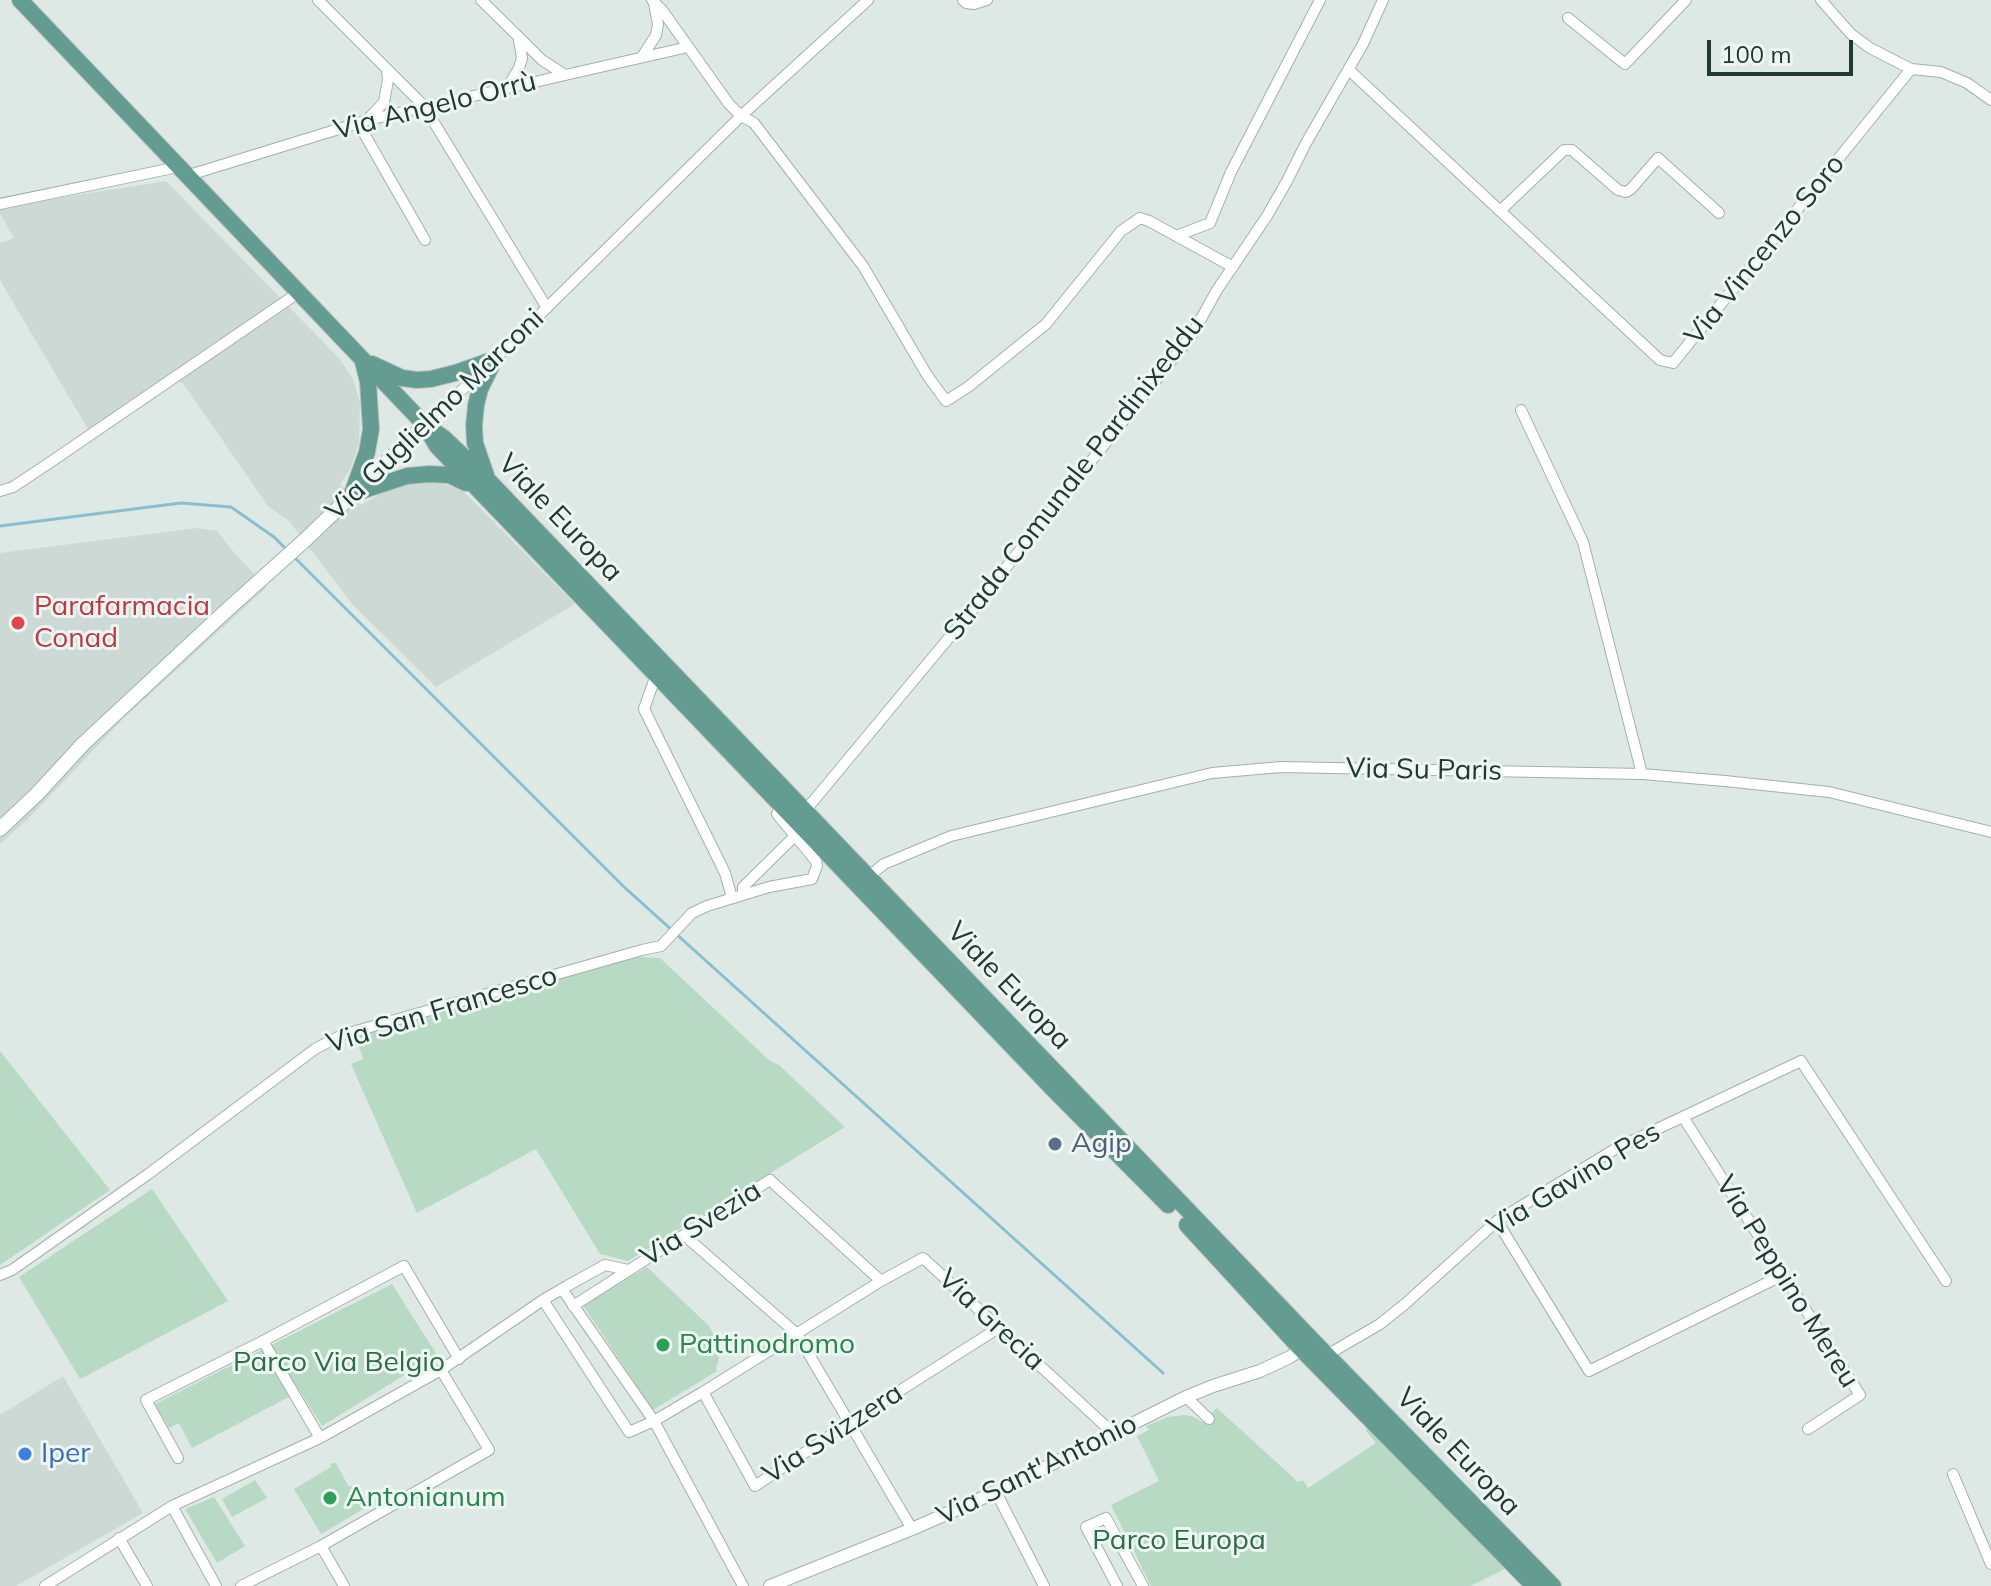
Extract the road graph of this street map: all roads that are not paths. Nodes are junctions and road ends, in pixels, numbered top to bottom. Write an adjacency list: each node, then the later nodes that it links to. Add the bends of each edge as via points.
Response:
1 (20, 0): 25 (main road, Viale Europa)
2 (318, 0): 16 (street)
3 (481, 0): 13 (street)
4 (653, 0): 14 (street); 15 (street, via 656,35)
5 (868, 0): 23 (street, Via Guglielmo Marconi)
6 (963, 0): 7 (street)
7 (987, 0)
8 (1320, 0): 29 (street, via 1210,223)
9 (1383, 0): 18 (street, Strada Comunale Pardinixeddu)
10 (1686, 0): 12 (street, via 1625,64)
11 (1821, 0): 17 (street, via 1851,34)
12 (1568, 18)
13 (519, 40): 19 (street); 20 (street, via 522,58)
14 (688, 47): 15 (street, Via Angelo Orrù); 23 (street)
15 (642, 57): 19 (street, Via Angelo Orrù)
16 (387, 69): 22 (street); 24 (street, via 384,102)
17 (1911, 69): 21 (street, via 1941,72); 27 (street, Via Vincenzo Soro, via 1673,363 1660,360)
18 (1349, 70): 27 (street, Via Vincenzo Soro); 31 (street, Strada Comunale Pardinixeddu)
19 (565, 75): 20 (street, Via Angelo Orrù)
20 (507, 88): 22 (street, Via Angelo Orrù)
21 (1991, 100)
22 (424, 106): 24 (street, Via Angelo Orrù); 33 (street)
23 (741, 116): 29 (street, via 764,135 863,266 946,401 1046,324 1121,231 1140,218); 33 (street, Via Guglielmo Marconi)
24 (363, 121): 25 (street, Via Angelo Orrù); 30 (street)
25 (182, 172): 26 (street, Via Angelo Orrù); 32 (main road, Viale Europa)
26 (0, 204)
27 (1500, 211): 28 (street, via 1564,150 1572,150 1626,192 1658,158)
28 (1719, 213)
29 (1176, 236): 31 (street)
30 (425, 240)
31 (1233, 267): 44 (street, Strada Comunale Pardinixeddu, via 1192,335)
32 (298, 293): 35 (main road, Viale Europa); 39 (street, via 26,479)
33 (547, 308): 34 (street, Via Guglielmo Marconi)
34 (495, 359): 35 (main road, via 417,380); 37 (street, Via Guglielmo Marconi); 38 (main road, via 476,405)
35 (363, 361): 37 (main road, Viale Europa); 40 (main road, via 371,429)
36 (1521, 410): 42 (street, via 1583,542)
37 (425, 425): 38 (main road, Viale Europa, via 437,446); 40 (main road, Via Guglielmo Marconi)
38 (481, 483): 40 (main road, via 429,474); 41 (main road, Viale Europa); 44 (main road, Viale Europa)
39 (0, 491)
40 (352, 494): 45 (main road, Via Guglielmo Marconi, via 92,736 37,794)
41 (656, 675): 43 (main road, Viale Europa); 49 (street, via 644,709)
42 (1642, 774): 46 (street, Via Su Paris, via 1829,792); 48 (street, Via Su Paris, via 1281,767 1212,773 951,836 884,864)
43 (782, 806): 47 (street, Via San Francesco, via 777,814); 64 (main road, Viale Europa)
44 (805, 811): 48 (main road, Viale Europa)
45 (2, 821)
46 (1991, 832)
47 (795, 836): 49 (street); 49 (street, Via San Francesco, via 816,861 812,879)
48 (868, 877): 65 (main road, Viale Europa)
49 (738, 896): 54 (street, Via San Francesco, via 692,913 661,946 342,1035 315,1049 147,1175)
50 (1683, 1117): 51 (street, Via Gavino Pes, via 1617,1148); 55 (street, Via Peppino Mereu); 57 (street, Via Gavino Pes, via 1801,1061)
51 (1497, 1221): 55 (street, via 1589,1371); 65 (street, Via Gavino Pes, via 1388,1318)
52 (684, 1235): 53 (street, Via Svezia); 56 (street, Via Svezia, via 770,1180); 62 (street)
53 (628, 1270): 58 (street, Via Svezia, via 605,1265); 60 (street, Via Svezia)
54 (0, 1275)
55 (1783, 1275): 73 (street, Via Peppino Mereu, via 1860,1395)
56 (881, 1281): 61 (street, Via Grecia, via 923,1258); 62 (street, Via Grecia)
57 (1946, 1281)
58 (562, 1289): 59 (street, Via Svezia); 60 (street)
59 (543, 1300): 66 (street, Via Svezia); 71 (street, via 629,1432)
60 (573, 1306): 71 (street)
61 (1000, 1327): 72 (street, Via Svizzera); 74 (street, Via Grecia)
62 (797, 1334): 68 (street, Via Grecia); 72 (street)
63 (263, 1341): 66 (street, via 404,1266); 75 (street); 76 (street, via 146,1400)
64 (1301, 1349): 69 (street, Via Sant'Antonio, via 1260,1371); 94 (main road, Viale Europa)
65 (1327, 1355): 95 (main road, Viale Europa)
66 (459, 1359): 67 (street, Via Svezia)
67 (441, 1370): 75 (street, Via Svezia); 82 (street, via 489,1450)
68 (703, 1392): 71 (street, Via Grecia); 72 (street, Via Svizzera, via 755,1486)
69 (1186, 1397): 70 (street); 74 (street, Via Sant'Antonio)
70 (1209, 1419)
71 (654, 1421): 89 (street)
72 (849, 1423): 80 (street)
73 (1808, 1429)
74 (1113, 1433): 78 (street, Via Sant'Antonio)
75 (320, 1438): 79 (street, Via Svezia)
76 (178, 1458)
77 (1953, 1474): 83 (street)
78 (996, 1492): 80 (street, Via Sant'Antonio); 91 (street)
79 (172, 1506): 81 (street, Via Svezia); 86 (street)
80 (912, 1529): 90 (street, Via Sant'Antonio)
81 (119, 1538): 84 (street, Via Svezia); 85 (street)
82 (321, 1546): 87 (street); 88 (street)
83 (1991, 1564)
84 (52, 1584)
85 (147, 1586)
86 (216, 1586)
87 (241, 1586)
88 (344, 1586)
89 (743, 1586)
90 (770, 1586)
91 (1044, 1586)
92 (1117, 1586): 93 (street, via 1086,1527 1106,1518)
93 (1143, 1586)
94 (1534, 1586)
95 (1553, 1586)

